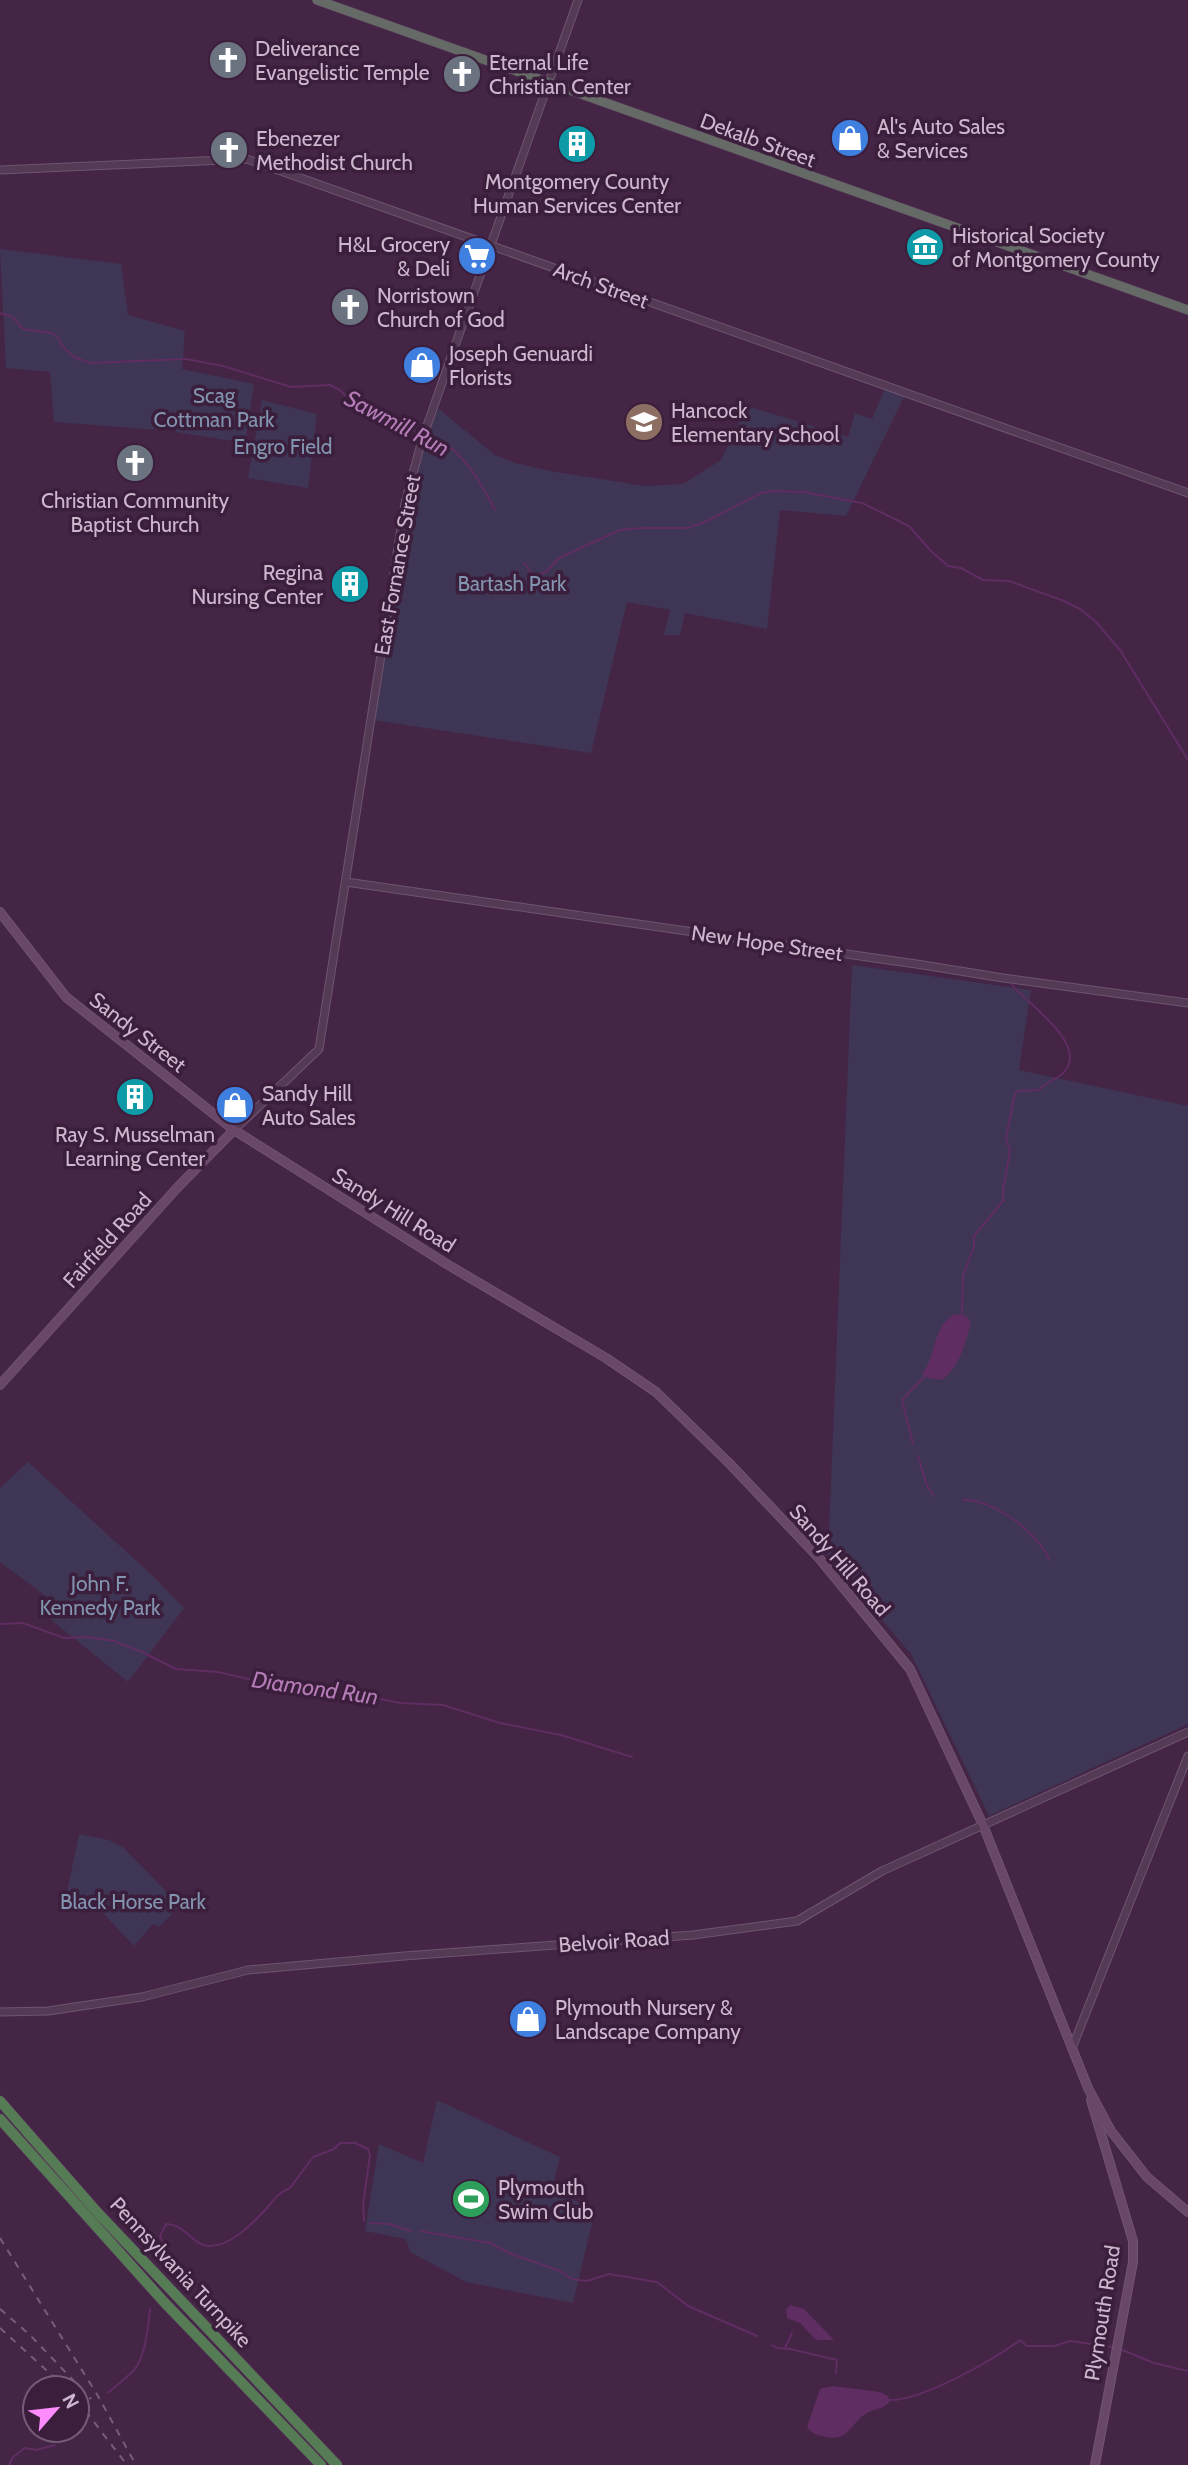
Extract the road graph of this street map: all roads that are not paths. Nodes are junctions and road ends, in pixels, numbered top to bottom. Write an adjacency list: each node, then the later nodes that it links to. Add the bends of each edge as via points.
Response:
1 (317, 0): 3 (highway, Dekalb Street)
2 (578, 0): 3 (street, East Fornance Street)
3 (548, 84): 5 (street, East Fornance Street); 6 (highway, Dekalb Street)
4 (0, 170): 5 (street, Arch Street, via 247,159)
5 (491, 246): 7 (street, Arch Street); 8 (street, East Fornance Street, via 422,440 405,503)
6 (1188, 310)
7 (1188, 493)
8 (346, 882): 10 (street, New Hope Street); 11 (street, East Fornance Street, via 319,1049)
9 (0, 912): 12 (main road, Sandy Street, via 76,1005)
10 (1188, 1003)
11 (244, 1121): 12 (street, Fairfield Road)
12 (234, 1129): 13 (main road, Fairfield Road); 16 (main road, Sandy Hill Road, via 656,1392 819,1558 910,1669)
13 (0, 1385)
14 (1188, 1732): 16 (street, Belvoir Road)
15 (1188, 1756): 18 (street)
16 (983, 1825): 17 (street, Belvoir Road, via 882,1871 797,1921 693,1935 248,1970 150,1996 48,2011); 18 (main road, Sandy Hill Road)
17 (0, 2012)
18 (1072, 2048): 19 (main road, Sandy Hill Road)
19 (1088, 2088): 22 (main road, Sandy Hill Road, via 1133,2162); 25 (main road, Plymouth Road, via 1133,2241)
20 (0, 2101): 24 (highway, Pennsylvania Turnpike, via 98,2213)
21 (0, 2119): 23 (highway, Pennsylvania Turnpike, via 164,2302)
22 (1188, 2212)
23 (321, 2465)
24 (337, 2465)
25 (1095, 2465)

